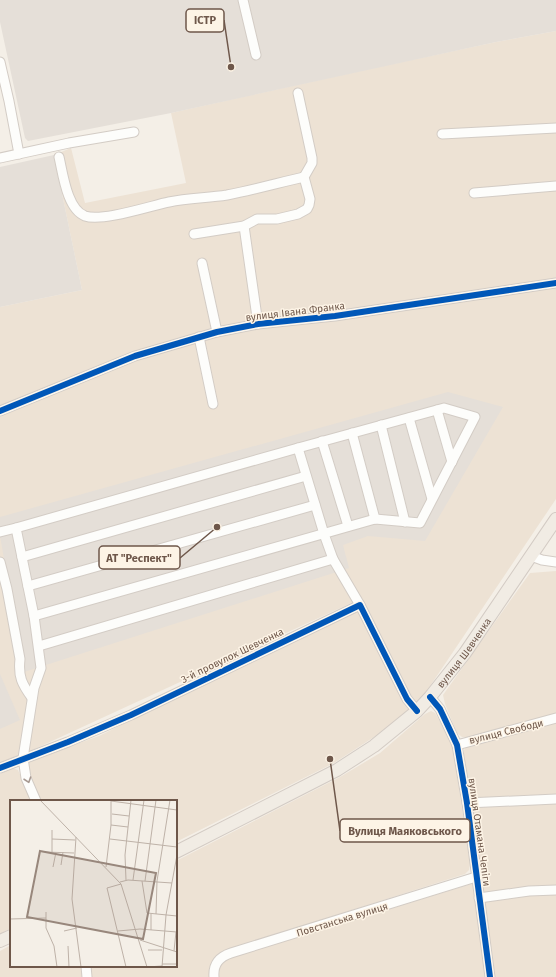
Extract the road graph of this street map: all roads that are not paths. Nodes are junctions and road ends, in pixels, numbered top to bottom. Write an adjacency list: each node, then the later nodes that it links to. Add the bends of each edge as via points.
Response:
1 (243, 0): 2 (street)
2 (256, 55)
3 (0, 62): 8 (street)
4 (298, 93): 11 (street, via 312,158)
5 (556, 128): 7 (street)
6 (134, 132): 8 (street)
7 (442, 134)
8 (19, 154): 10 (street)
9 (59, 157): 11 (street, via 69,198 76,209 85,216 93,217 184,199 208,198)
10 (0, 158)
11 (304, 177): 14 (street, via 310,199 307,209 277,220 257,220)
12 (556, 186): 13 (street)
13 (474, 193)
14 (244, 226): 15 (street); 18 (street)
15 (194, 234)
16 (202, 263): 19 (street)
17 (556, 283): 18 (street, вулиця Івана Франка, via 335,316)
18 (258, 324): 19 (street, вулиця Івана Франка)
19 (217, 332): 20 (street, вулиця Івана Франка)
20 (199, 337): 21 (street); 23 (street, вулиця Івана Франка, via 135,356)
21 (213, 404)
22 (437, 410): 24 (street); 29 (street); 29 (street, via 444,408 475,417)
23 (0, 411)
24 (409, 418): 25 (street); 31 (street)
25 (381, 425): 26 (street); 35 (street)
26 (352, 433): 27 (street); 33 (street)
27 (322, 442): 28 (street); 36 (street)
28 (298, 448): 30 (street); 37 (street)
29 (452, 462): 31 (street)
30 (306, 476): 32 (street); 41 (street)
31 (432, 500): 35 (street, via 420,523)
32 (315, 504): 39 (street); 45 (street)
33 (375, 519): 35 (street); 36 (street)
34 (556, 519): 40 (main road, вулиця Шевченка)
35 (405, 522)
36 (348, 526): 39 (street)
37 (16, 528): 38 (street); 41 (street)
38 (0, 532)
39 (324, 534): 42 (street); 47 (street)
40 (531, 556): 44 (street); 49 (main road, вулиця Шевченка, via 465,653)
41 (22, 557): 45 (street)
42 (334, 559): 46 (street); 48 (street)
43 (0, 562): 50 (street, via 16,636 19,670 24,686)
44 (556, 562)
45 (28, 586): 47 (street)
46 (360, 605): 51 (street, via 407,699); 54 (street, 3-й провулок Шевченка, via 131,715)
47 (34, 616): 48 (street)
48 (39, 646): 50 (street, via 41,668)
49 (430, 696): 51 (main road, вулиця Шевченка); 53 (street, вулиця Отамана Чепіги, via 440,709)
50 (32, 698): 54 (street)
51 (417, 710): 59 (main road, вулиця Шевченка, via 374,746 337,770)
52 (556, 718): 53 (street, вулиця Свободи)
53 (457, 744): 58 (street, вулиця Отамана Чепіги)
54 (23, 758): 55 (street, 3-й провулок Шевченка); 57 (street, one-way to 57, via 26,778)
55 (0, 768)
56 (556, 799): 58 (street)
57 (36, 800)
58 (467, 803): 60 (street, вулиця Отамана Чепіги)
59 (177, 851)
60 (476, 877): 62 (street, вулиця Отамана Чепіги); 66 (street, Повстанська вулиця, via 231,953 220,958)
61 (556, 890): 62 (street)
62 (479, 898): 68 (street, вулиця Отамана Чепіги)
63 (10, 936): 64 (main road)
64 (0, 941)
65 (86, 967): 67 (street)
66 (214, 973)
67 (87, 977)
68 (490, 977)

